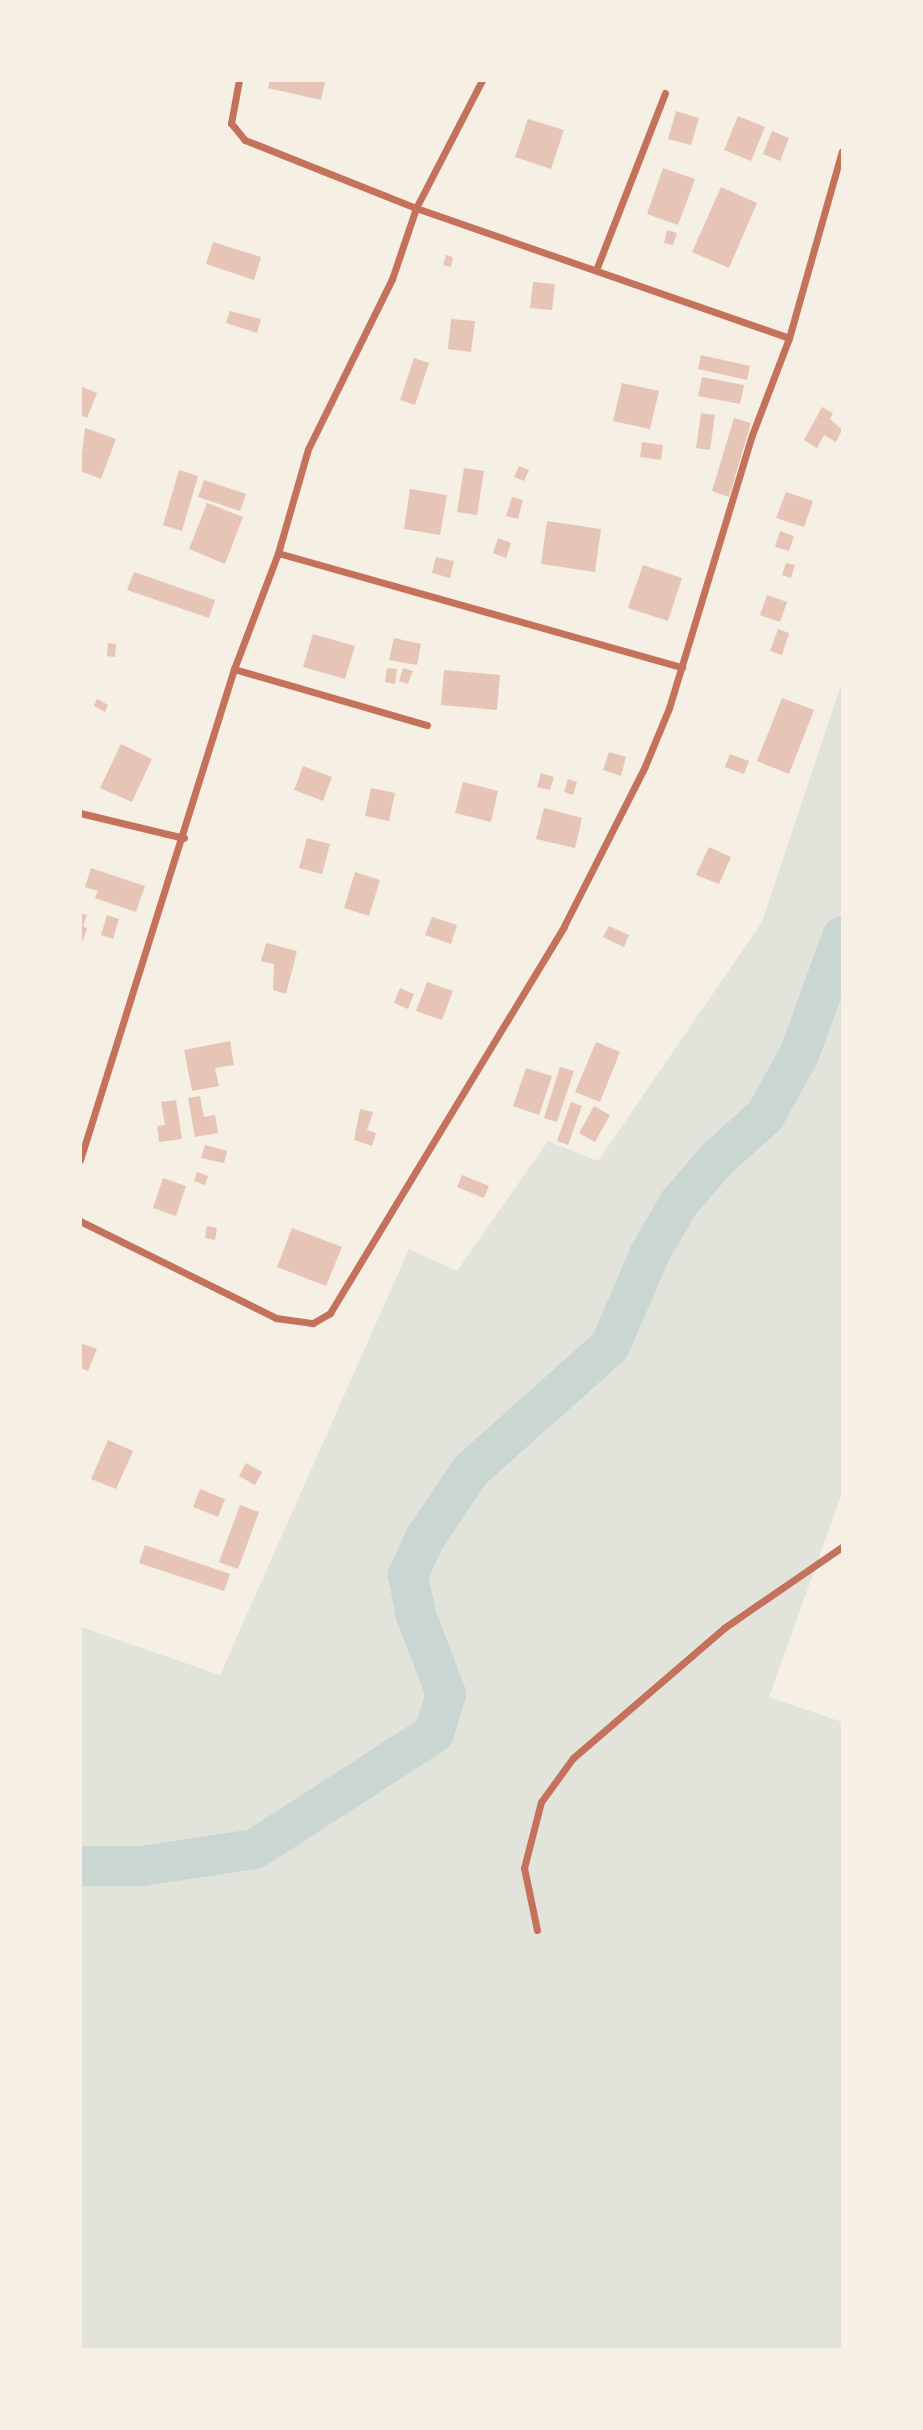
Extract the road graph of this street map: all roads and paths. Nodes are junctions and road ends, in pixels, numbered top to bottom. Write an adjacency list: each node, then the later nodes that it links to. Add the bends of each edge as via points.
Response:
1 (239, 80): 5 (street, via 231,123 245,140)
2 (482, 80): 5 (street)
3 (665, 93): 6 (street)
4 (842, 151): 7 (street)
5 (416, 208): 6 (street); 8 (street, via 392,279 308,449)
6 (596, 270): 7 (street)
7 (789, 338): 9 (street, via 752,435)
8 (278, 553): 9 (street); 10 (street)
9 (682, 667): 15 (street, via 645,765 564,926 330,1313 313,1323 276,1318)
10 (234, 669): 11 (street); 13 (street)
11 (426, 725)
12 (80, 813): 13 (street)
13 (184, 838): 14 (street)
14 (80, 1160)
15 (80, 1221)
16 (842, 1547): 17 (street, via 724,1628 573,1758 541,1802 524,1868)
17 (537, 1930)

